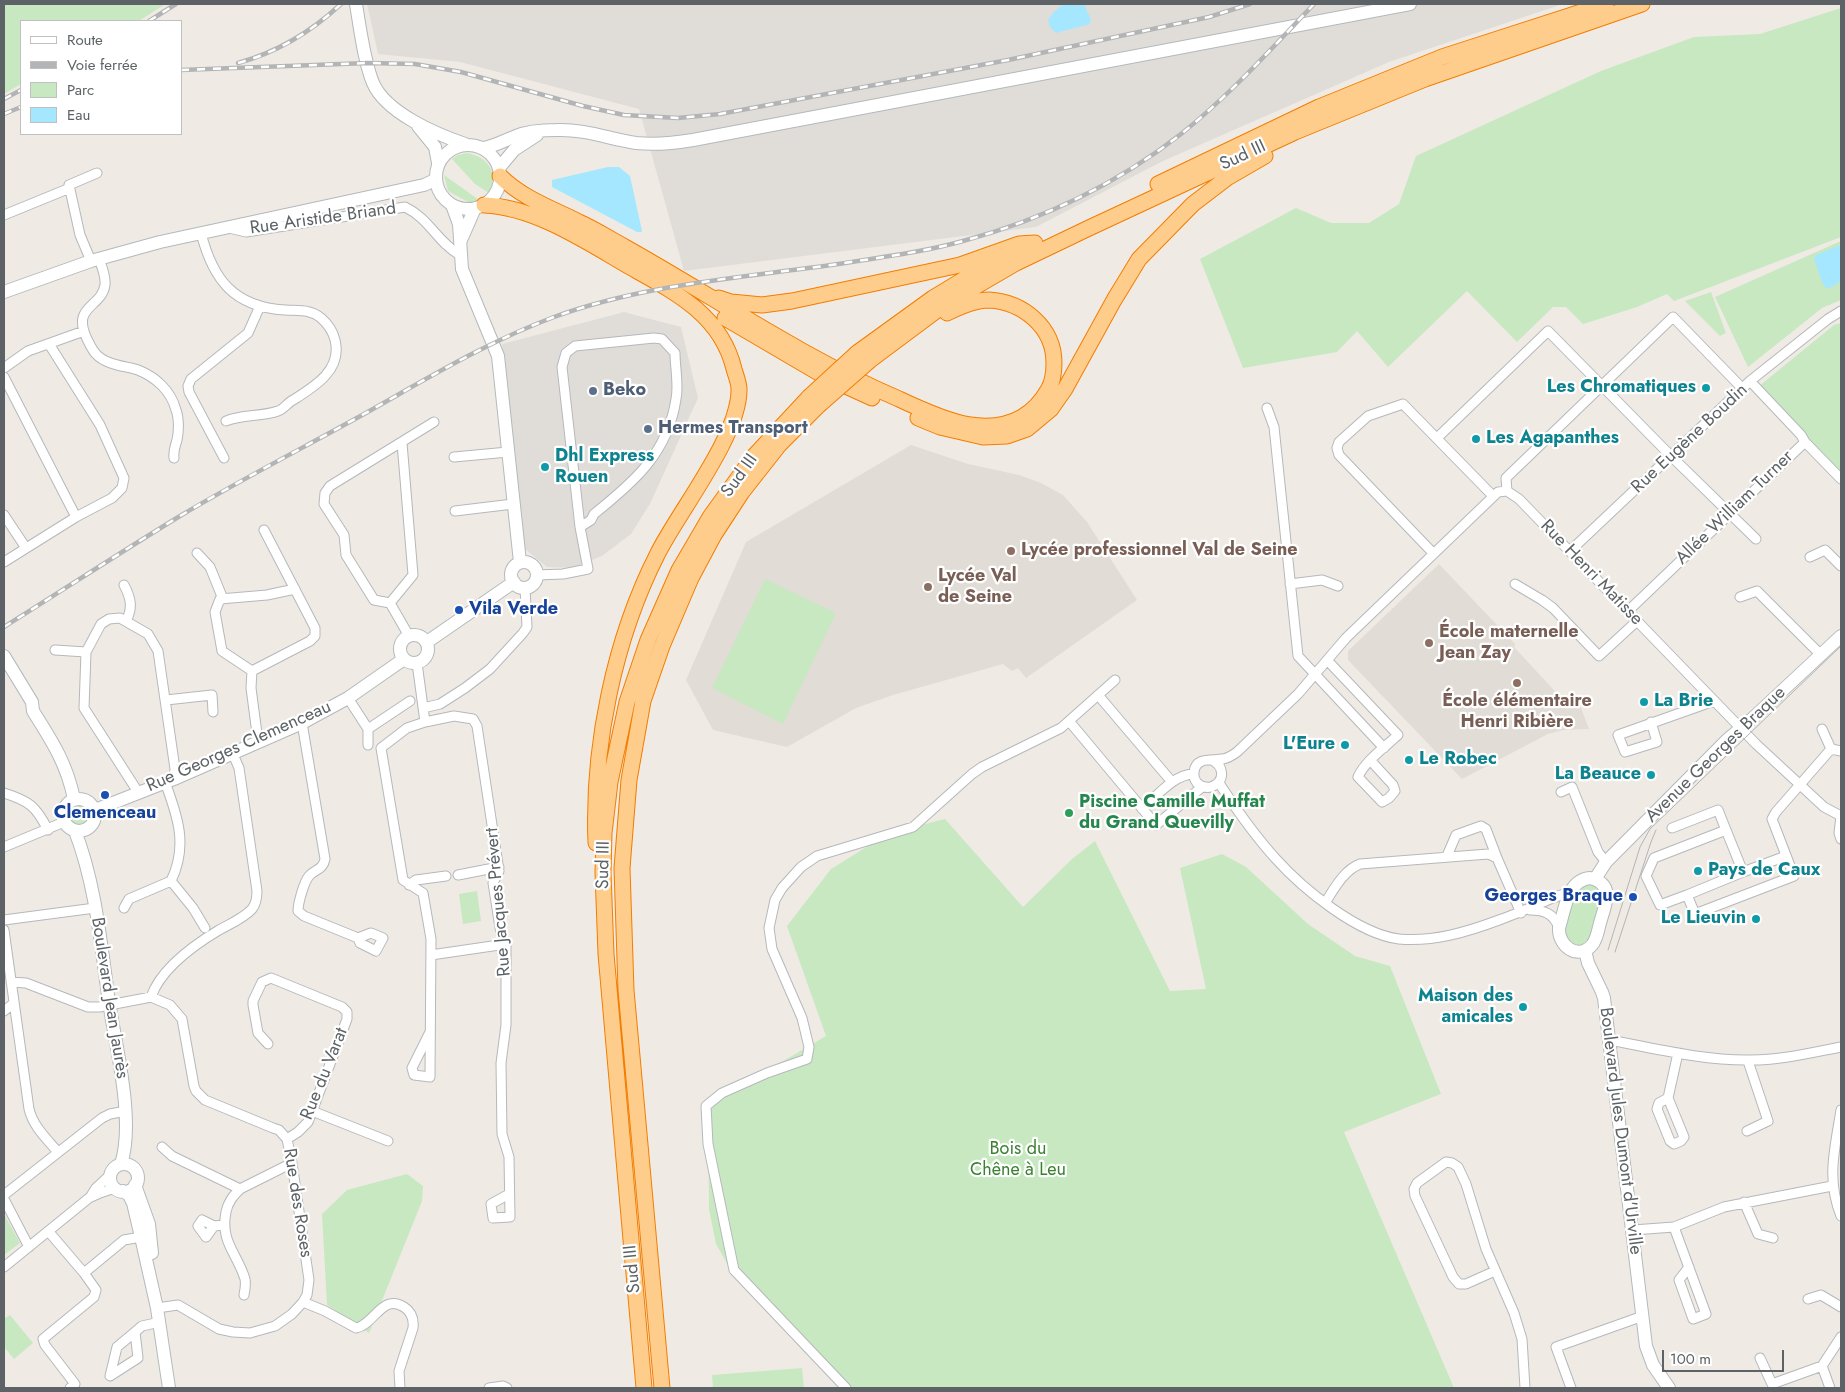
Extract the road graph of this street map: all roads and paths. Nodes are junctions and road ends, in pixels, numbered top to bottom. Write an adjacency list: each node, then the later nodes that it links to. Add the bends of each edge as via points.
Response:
1 (356, 4): 5 (street, via 374,84 386,101)
2 (1410, 4): 6 (street, via 693,140 636,143 602,135)
3 (1606, 4): 20 (highway, Sud III, via 1442,57 1319,107)
4 (1642, 4): 7 (highway, Sud III, via 1425,79)
5 (413, 120): 8 (street); 10 (street, via 435,147)
6 (546, 130): 9 (street, via 528,132); 11 (street, via 514,150)
7 (1295, 132): 24 (highway, via 1284,146 1227,178 1192,204 1139,259 1051,409 1027,429 1007,436 983,437 940,427 896,409 824,376 684,293); 29 (highway, Sud III, via 1016,264 944,305)
8 (465, 144): 9 (street); 10 (street, via 449,150)
9 (484, 148): 11 (street)
10 (438, 163): 13 (street)
11 (500, 172): 16 (street, via 497,191); 23 (highway, via 513,188 528,198 581,223)
12 (98, 173): 14 (street, via 69,185)
13 (435, 180): 15 (street, via 441,195); 18 (street, Rue Aristide Briand)
14 (70, 188): 17 (street); 22 (street, via 80,235)
15 (452, 205): 16 (street, via 460,208); 21 (street, via 459,224)
16 (480, 206): 21 (street); 24 (highway, via 505,207 563,229)
17 (4, 215)
18 (227, 228): 19 (street, Rue Aristide Briand); 21 (street, Rue Aristide Briand, via 246,232 404,207 416,212 447,248)
19 (201, 233): 22 (street, Rue Aristide Briand); 26 (street, via 211,265 218,275 232,292)
20 (1035, 243): 23 (highway, via 1019,244 960,265 762,305 731,302); 31 (highway, Sud III, via 981,269 933,298)
21 (460, 249): 44 (street, via 465,280 498,356)
22 (95, 260): 25 (street, Rue Aristide Briand); 28 (street, via 105,285 82,320)
23 (679, 280): 29 (highway, via 858,380 924,410 969,425 996,426 1015,422 1029,414 1050,387 1054,371 1051,341 1033,316 1013,304 987,300 962,306)
24 (660, 284): 163 (highway, via 708,318 731,356 739,389 736,414 721,446 658,553 634,605 616,665 597,771 595,815 597,880)
25 (4, 292)
26 (260, 306): 39 (street, via 309,311 321,318 333,332 336,358 329,372 315,386 279,411); 48 (street, via 248,333 190,380 188,386 188,392)
27 (1841, 311): 34 (street)
28 (84, 331): 30 (street); 47 (street, via 96,355 108,362 138,370 165,388 176,410 178,439)
29 (909, 331): 31 (highway, Sud III)
30 (49, 344): 32 (street, via 28,351); 56 (street, via 100,425 124,478 122,488 112,498)
31 (863, 357): 37 (highway, bridge)
32 (4, 368)
33 (4, 376): 56 (street)
34 (1750, 381): 36 (street, Rue Eugène Boudin); 42 (street, Rue Eugène Boudin)
35 (1602, 386): 36 (street, via 1673,317); 41 (street, via 1548,331); 45 (street); 50 (street, via 1506,478)
36 (1742, 388): 45 (street, Rue Eugène Boudin)
37 (814, 401): 163 (highway, Sud III, via 754,456 710,518 679,570 648,640 627,702 610,782 603,872); 226 (highway, Sud III, via 742,492 714,535 692,578 662,646 643,701 629,780 622,868 626,990)
38 (1267, 408): 69 (street, via 1274,427)
39 (226, 421)
40 (434, 422): 43 (street)
41 (1437, 438): 51 (street); 63 (street, via 1403,404 1368,416 1339,442 1337,448 1339,455)
42 (1805, 442): 49 (street, Allée William Turner); 54 (street, Allée William Turner)
43 (402, 443): 77 (street, via 413,575); 77 (street, via 330,486 325,493 324,504 344,535 346,554 374,600)
44 (508, 452): 46 (street); 52 (street)
45 (1671, 456): 54 (street); 61 (street, Rue Eugène Boudin)
46 (454, 457)
47 (174, 458)
48 (224, 458)
49 (1841, 479)
50 (1507, 491): 51 (street); 61 (street, Rue Henri Matisse)
51 (1493, 496): 63 (street)
52 (513, 504): 53 (street); 66 (street)
53 (455, 511)
54 (1730, 513): 59 (street); 78 (street, Allée William Turner)
55 (4, 515): 60 (street)
56 (76, 517): 60 (street)
57 (580, 527): 57 (street, via 637,478 661,448 676,398 675,353 662,339 575,346 566,353 562,367); 68 (street, via 588,570)
58 (264, 530): 74 (street)
59 (1756, 539)
60 (26, 548): 65 (street)
61 (1570, 552): 78 (street, Rue Henri Matisse)
62 (197, 553): 76 (street, via 210,567)
63 (1433, 553): 89 (street)
64 (1810, 557): 67 (street, via 1825,550)
65 (4, 562)
66 (520, 562): 68 (street, via 532,564); 72 (street, via 512,571)
67 (1841, 566)
68 (537, 575): 72 (street, via 535,583)
69 (1290, 584): 73 (street, via 1322,580); 92 (street, via 1298,656)
70 (1515, 584): 80 (street, via 1553,608 1599,656)
71 (124, 585): 79 (street, via 131,609)
72 (520, 585): 83 (street); 99 (street, via 527,627 523,633 490,668 465,688 440,704)
73 (1338, 586)
74 (294, 589): 76 (street); 91 (street, via 315,636)
75 (1740, 598): 86 (street, via 1757,591)
76 (223, 599): 91 (street, via 220,599 215,612 222,651)
77 (390, 602): 81 (street)
78 (1628, 611): 80 (street, Rue Henri Matisse)
79 (126, 621): 85 (street, via 109,619 101,624); 96 (street, via 148,634 153,641 158,651)
80 (1637, 621): 98 (street, Rue Henri Matisse)
81 (409, 636): 83 (street, via 420,636); 88 (street, via 400,649)
82 (1841, 636): 86 (street, Avenue Georges Braque)
83 (427, 642): 90 (street, via 428,654)
84 (55, 650): 85 (street)
85 (86, 652): 123 (street, via 84,708)
86 (1821, 655): 105 (street, Avenue Georges Braque)
87 (4, 656): 126 (street, via 63,760)
88 (404, 659): 90 (street); 95 (street, Rue Georges Clemenceau)
89 (1327, 660): 92 (street); 110 (street, via 1398,735)
90 (417, 663): 99 (street)
91 (252, 671): 108 (street)
92 (1315, 674): 110 (street); 114 (street)
93 (1115, 680): 94 (street)
94 (1098, 695): 101 (street); 120 (street)
95 (348, 698): 104 (street, Rue Georges Clemenceau); 106 (street)
96 (166, 700): 100 (street, via 212,695); 119 (street, via 175,769)
97 (410, 701): 106 (street)
98 (1714, 701): 103 (street); 105 (street, Rue Henri Matisse)
99 (423, 708): 102 (street)
100 (213, 712)
101 (1069, 721): 127 (street); 227 (street, via 977,770 913,827 817,856 801,867 775,900 769,928 772,949 802,1018 809,1047 807,1060 722,1093 706,1106 708,1144 734,1270)
102 (426, 722): 142 (street, Rue Jacques Prévert, via 454,716 473,719 477,726); 149 (street, via 407,728 381,748 403,880)
103 (1651, 722)
104 (302, 723): 108 (street, Rue Georges Clemenceau); 160 (street, via 325,859 320,869 309,876 298,911)
105 (1741, 728): 121 (street, Rue Henri Matisse); 141 (street, Avenue Georges Braque)
106 (368, 729): 109 (street)
107 (1822, 729): 111 (street)
108 (258, 742): 113 (street, Rue Georges Clemenceau)
109 (368, 745)
110 (1384, 748): 116 (street)
111 (1831, 749): 112 (street); 121 (street)
112 (1841, 751)
113 (232, 752): 119 (street, Rue Georges Clemenceau); 166 (street, via 238,768 256,901 247,914 210,936 174,965 160,980)
114 (1238, 752): 115 (street, via 1225,759); 118 (street)
115 (1212, 760): 117 (street, via 1200,762); 118 (street, via 1218,764)
116 (1371, 761): 116 (street, via 1358,777 1382,802 1395,791)
117 (1194, 774): 120 (street); 122 (street)
118 (1220, 778): 122 (street, via 1211,788); 152 (street, via 1249,825 1276,859)
119 (169, 781): 123 (street, Rue Georges Clemenceau); 147 (street, via 180,838 178,866)
120 (1172, 782): 127 (street)
121 (1800, 785): 129 (street, Rue Henri Matisse, via 1824,807); 139 (street, via 1772,819)
122 (1202, 787): 127 (street, via 1156,826)
123 (138, 792): 128 (street, Rue Georges Clemenceau)
124 (1561, 792): 141 (street, via 1572,787 1598,852)
125 (4, 793): 133 (street, via 34,806)
126 (78, 799): 128 (street, via 87,801); 130 (street, via 68,803 64,809)
127 (1142, 809)
128 (95, 810): 131 (street, via 95,820)
129 (1841, 816): 136 (street)
130 (64, 822): 133 (street); 135 (street)
131 (89, 828): 135 (street); 148 (street, Boulevard Jean Jaurès)
132 (1672, 828): 134 (street, via 1718,810)
133 (48, 830): 137 (street)
134 (1726, 830): 143 (street); 151 (street, via 1654,858 1646,876 1660,905)
135 (75, 831): 148 (street, Boulevard Jean Jaurès)
136 (1841, 839)
137 (4, 847)
138 (1447, 856): 140 (street, via 1488,854); 140 (street, via 1456,835 1481,826 1486,829); 152 (street, via 1352,866)
139 (1786, 856): 143 (street); 151 (street, via 1794,876 1695,914)
140 (1497, 858): 155 (street)
141 (1606, 862): 146 (street, Avenue Georges Braque)
142 (499, 867): 144 (street); 161 (street, Rue Jacques Prévert, via 500,872 493,883 501,934)
143 (1744, 872): 151 (street)
144 (458, 875)
145 (446, 876): 149 (street)
146 (1595, 880): 150 (street, via 1585,879); 162 (street, via 1604,887 1607,898 1593,944)
147 (171, 881): 154 (street, via 129,899); 157 (street)
148 (90, 882): 153 (street, Boulevard Jean Jaurès)
149 (409, 884): 164 (street, via 423,893)
150 (1572, 888): 155 (street); 158 (street)
151 (1687, 894)
152 (1325, 903): 155 (street, via 1366,929 1397,939 1418,940 1460,933)
153 (95, 908): 156 (street); 168 (street, Boulevard Jean Jaurès)
154 (124, 908)
155 (1524, 912): 158 (street, via 1538,910 1549,914)
156 (4, 920)
157 (205, 928)
158 (1559, 928): 162 (street, via 1560,941 1568,949)
159 (4, 930): 165 (street)
160 (358, 938)
161 (506, 944): 164 (street); 192 (street, Rue Jacques Prévert, via 501,1116 508,1157)
162 (1585, 950): 171 (street, Boulevard Jules Dumont d'Urville, via 1602,992)
163 (606, 954): 225 (highway, Sud III)
164 (431, 956): 170 (street)
165 (11, 982): 167 (street); 168 (street, via 26,984 88,1007)
166 (152, 997): 168 (street); 181 (street, Rue des Roses, via 170,1005 182,1019 194,1086 200,1096 279,1130)
167 (14, 1003): 169 (street); 184 (street, via 31,1118)
168 (110, 1004): 179 (street, Boulevard Jean Jaurès)
169 (4, 1011)
170 (430, 1032)
171 (1609, 1040): 174 (street); 200 (street, Boulevard Jules Dumont d'Urville)
172 (268, 1044): 178 (street, Rue du Varat, via 258,1034 253,1005 262,982 271,978 342,1006 347,1012)
173 (1841, 1047): 175 (street)
174 (1678, 1053): 175 (street); 176 (street)
175 (1748, 1060): 180 (street, via 1768,1121)
176 (1668, 1098): 176 (street, via 1684,1137 1674,1144 1657,1109 1659,1103)
177 (1841, 1110): 189 (street)
178 (312, 1111): 181 (street, Rue du Varat, via 308,1122); 182 (street)
179 (126, 1112): 184 (street, via 102,1118); 186 (street, Boulevard Jean Jaurès, via 131,1132)
180 (1747, 1131)
181 (286, 1139): 185 (street, Rue des Roses)
182 (388, 1141)
183 (162, 1148): 190 (street)
184 (57, 1152): 193 (street)
185 (292, 1162): 190 (street); 211 (street, Rue des Roses, via 309,1280)
186 (127, 1166): 187 (street, via 114,1168); 188 (street, via 137,1176)
187 (110, 1175): 191 (street, via 110,1180); 194 (street)
188 (135, 1185): 191 (street, via 130,1190); 213 (street, via 149,1224)
189 (1832, 1186): 195 (street); 196 (street)
190 (240, 1189): 197 (street, via 228,1204)
191 (119, 1190): 194 (street, via 100,1192); 202 (street, via 133,1203)
192 (509, 1194)
193 (4, 1197): 204 (street)
194 (90, 1198): 201 (street)
195 (1744, 1202): 199 (street); 203 (street, via 1758,1234)
196 (1841, 1216)
197 (224, 1225): 198 (street); 209 (street, via 226,1238 246,1281)
198 (214, 1226)
199 (1674, 1227): 200 (street); 206 (street)
200 (1633, 1230): 214 (street, Boulevard Jules Dumont d'Urville)
201 (49, 1232): 204 (street); 208 (street)
202 (141, 1237): 208 (street, via 124,1240); 213 (street)
203 (1773, 1238)
204 (29, 1247): 205 (street)
205 (4, 1267)
206 (1689, 1267): 206 (street, via 1706,1314 1693,1319 1679,1280)
207 (1495, 1270): 207 (street, via 1466,1284 1459,1284 1415,1196 1417,1183 1446,1162 1458,1167 1466,1184); 228 (street, via 1522,1340)
208 (84, 1273): 220 (street, via 96,1290 94,1297 43,1339 75,1384)
209 (244, 1295)
210 (1808, 1299): 212 (street, via 1821,1295)
211 (303, 1302): 213 (street, via 275,1326 250,1333 219,1328 178,1305); 222 (street, via 325,1310 356,1328 364,1326 387,1305 398,1304 408,1310 414,1321 399,1371)
212 (1841, 1307)
213 (157, 1308): 215 (street)
214 (1643, 1316): 229 (street, via 1556,1348); 230 (street, Boulevard Jules Dumont d'Urville, via 1646,1346 1653,1365)
215 (160, 1322): 216 (street, via 142,1326); 221 (street)
216 (135, 1332): 216 (street, via 117,1347 110,1376 138,1358)
217 (1841, 1337): 219 (street)
218 (1760, 1358): 219 (street, via 1772,1384)
219 (1822, 1366): 231 (street)
220 (70, 1388)
221 (170, 1388)
222 (400, 1388)
223 (489, 1388): 224 (street)
224 (507, 1388)
225 (644, 1388)
226 (662, 1388)
227 (846, 1388)
228 (1525, 1388)
229 (1571, 1388)
230 (1668, 1388)
231 (1830, 1388)

